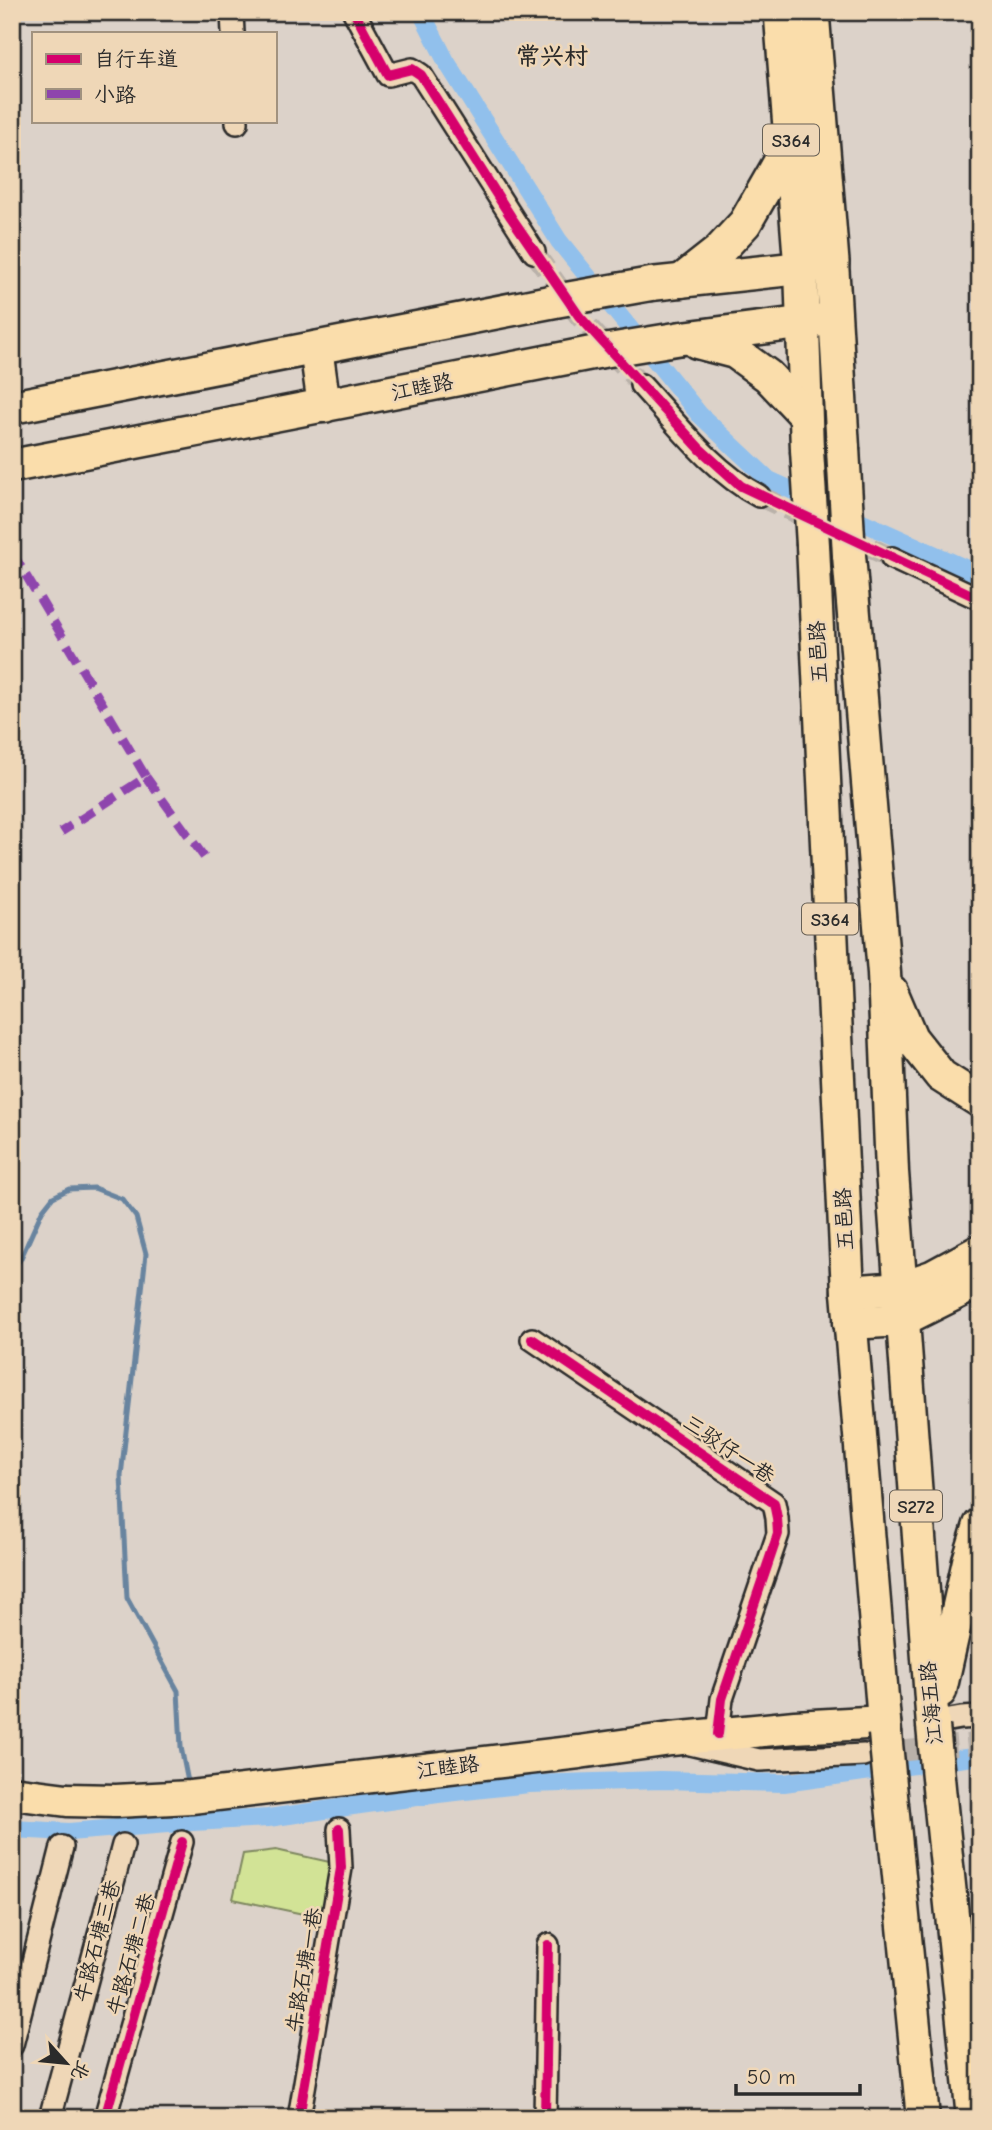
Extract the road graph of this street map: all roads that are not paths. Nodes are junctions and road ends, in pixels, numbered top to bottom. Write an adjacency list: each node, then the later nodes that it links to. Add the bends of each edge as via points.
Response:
1 (232, 12): 5 (street)
2 (354, 12): 8 (street, via 388,75 412,69 421,75)
3 (781, 12): 6 (highway, 五邑路 / S364)
4 (813, 12): 6 (highway, 五邑路 / S364)
5 (233, 32)
6 (804, 102): 7 (highway, 五邑路 / S364); 9 (highway, 五邑路 / S364)
7 (792, 141): 9 (highway, 五邑路 / S364); 10 (main road, via 745,223 719,251)
8 (534, 252)
9 (816, 265): 10 (main road); 11 (main road, 五邑路 / S364); 12 (main road, 五邑路 / S364)
10 (666, 282): 14 (main road, bridge)
11 (835, 319): 12 (main road, 江睦路); 23 (main road, 五邑路 / S364, bridge, via 849,555)
12 (802, 322): 13 (main road, 江睦路); 18 (main road, 五邑路 / S364)
13 (682, 338): 16 (main road, 江睦路, bridge); 18 (main road, via 735,352 768,376)
14 (316, 348): 16 (main road); 17 (main road)
15 (641, 385): 20 (street, via 700,449)
16 (324, 406): 19 (main road, 江睦路)
17 (12, 407)
18 (806, 415): 26 (main road, 五邑路 / S364, bridge)
19 (17, 469)
20 (759, 496)
21 (892, 558): 22 (street)
22 (980, 599)
23 (884, 973): 24 (main road, via 911,1038 942,1076); 25 (main road, 五邑路 / S364)
24 (980, 1101)
25 (892, 1172): 26 (main road); 29 (main road, 五邑路 / S364)
26 (842, 1175): 30 (main road, 五邑路 / S364)
27 (980, 1251): 29 (main road)
28 (980, 1281): 31 (main road)
29 (900, 1288): 30 (main road); 31 (main road, 江海五路 / S272)
30 (849, 1308): 31 (main road); 34 (main road, S272)
31 (902, 1321): 33 (main road, 江海五路 / S272)
32 (532, 1339): 38 (street, 三驳仔一巷, via 774,1503 778,1534 736,1652 722,1699)
33 (911, 1440): 34 (main road); 37 (main road, 江海五路 / S272)
34 (860, 1444): 39 (main road, S272)
35 (980, 1525): 37 (main road, S272)
36 (980, 1717): 37 (street)
37 (933, 1725): 53 (main road, 江海五路 / S272, bridge)
38 (718, 1734): 39 (main road, 江睦路, via 795,1727); 40 (main road, 江睦路)
39 (878, 1737): 40 (street, via 759,1760); 52 (main road, S272, bridge, via 892,1805)
40 (671, 1739): 41 (main road, 江睦路, via 191,1797 67,1800)
41 (12, 1793)
42 (339, 1829): 50 (street, 牛路石塘一巷, via 341,1868)
43 (182, 1842): 49 (street, 牛路石塘二巷)
44 (123, 1845): 48 (street, 牛路石塘三巷)
45 (62, 1847): 47 (street)
46 (548, 1945): 51 (street)
47 (12, 2045)
48 (50, 2118)
49 (105, 2118)
50 (299, 2118)
51 (545, 2118)
52 (923, 2118)
53 (973, 2118)

